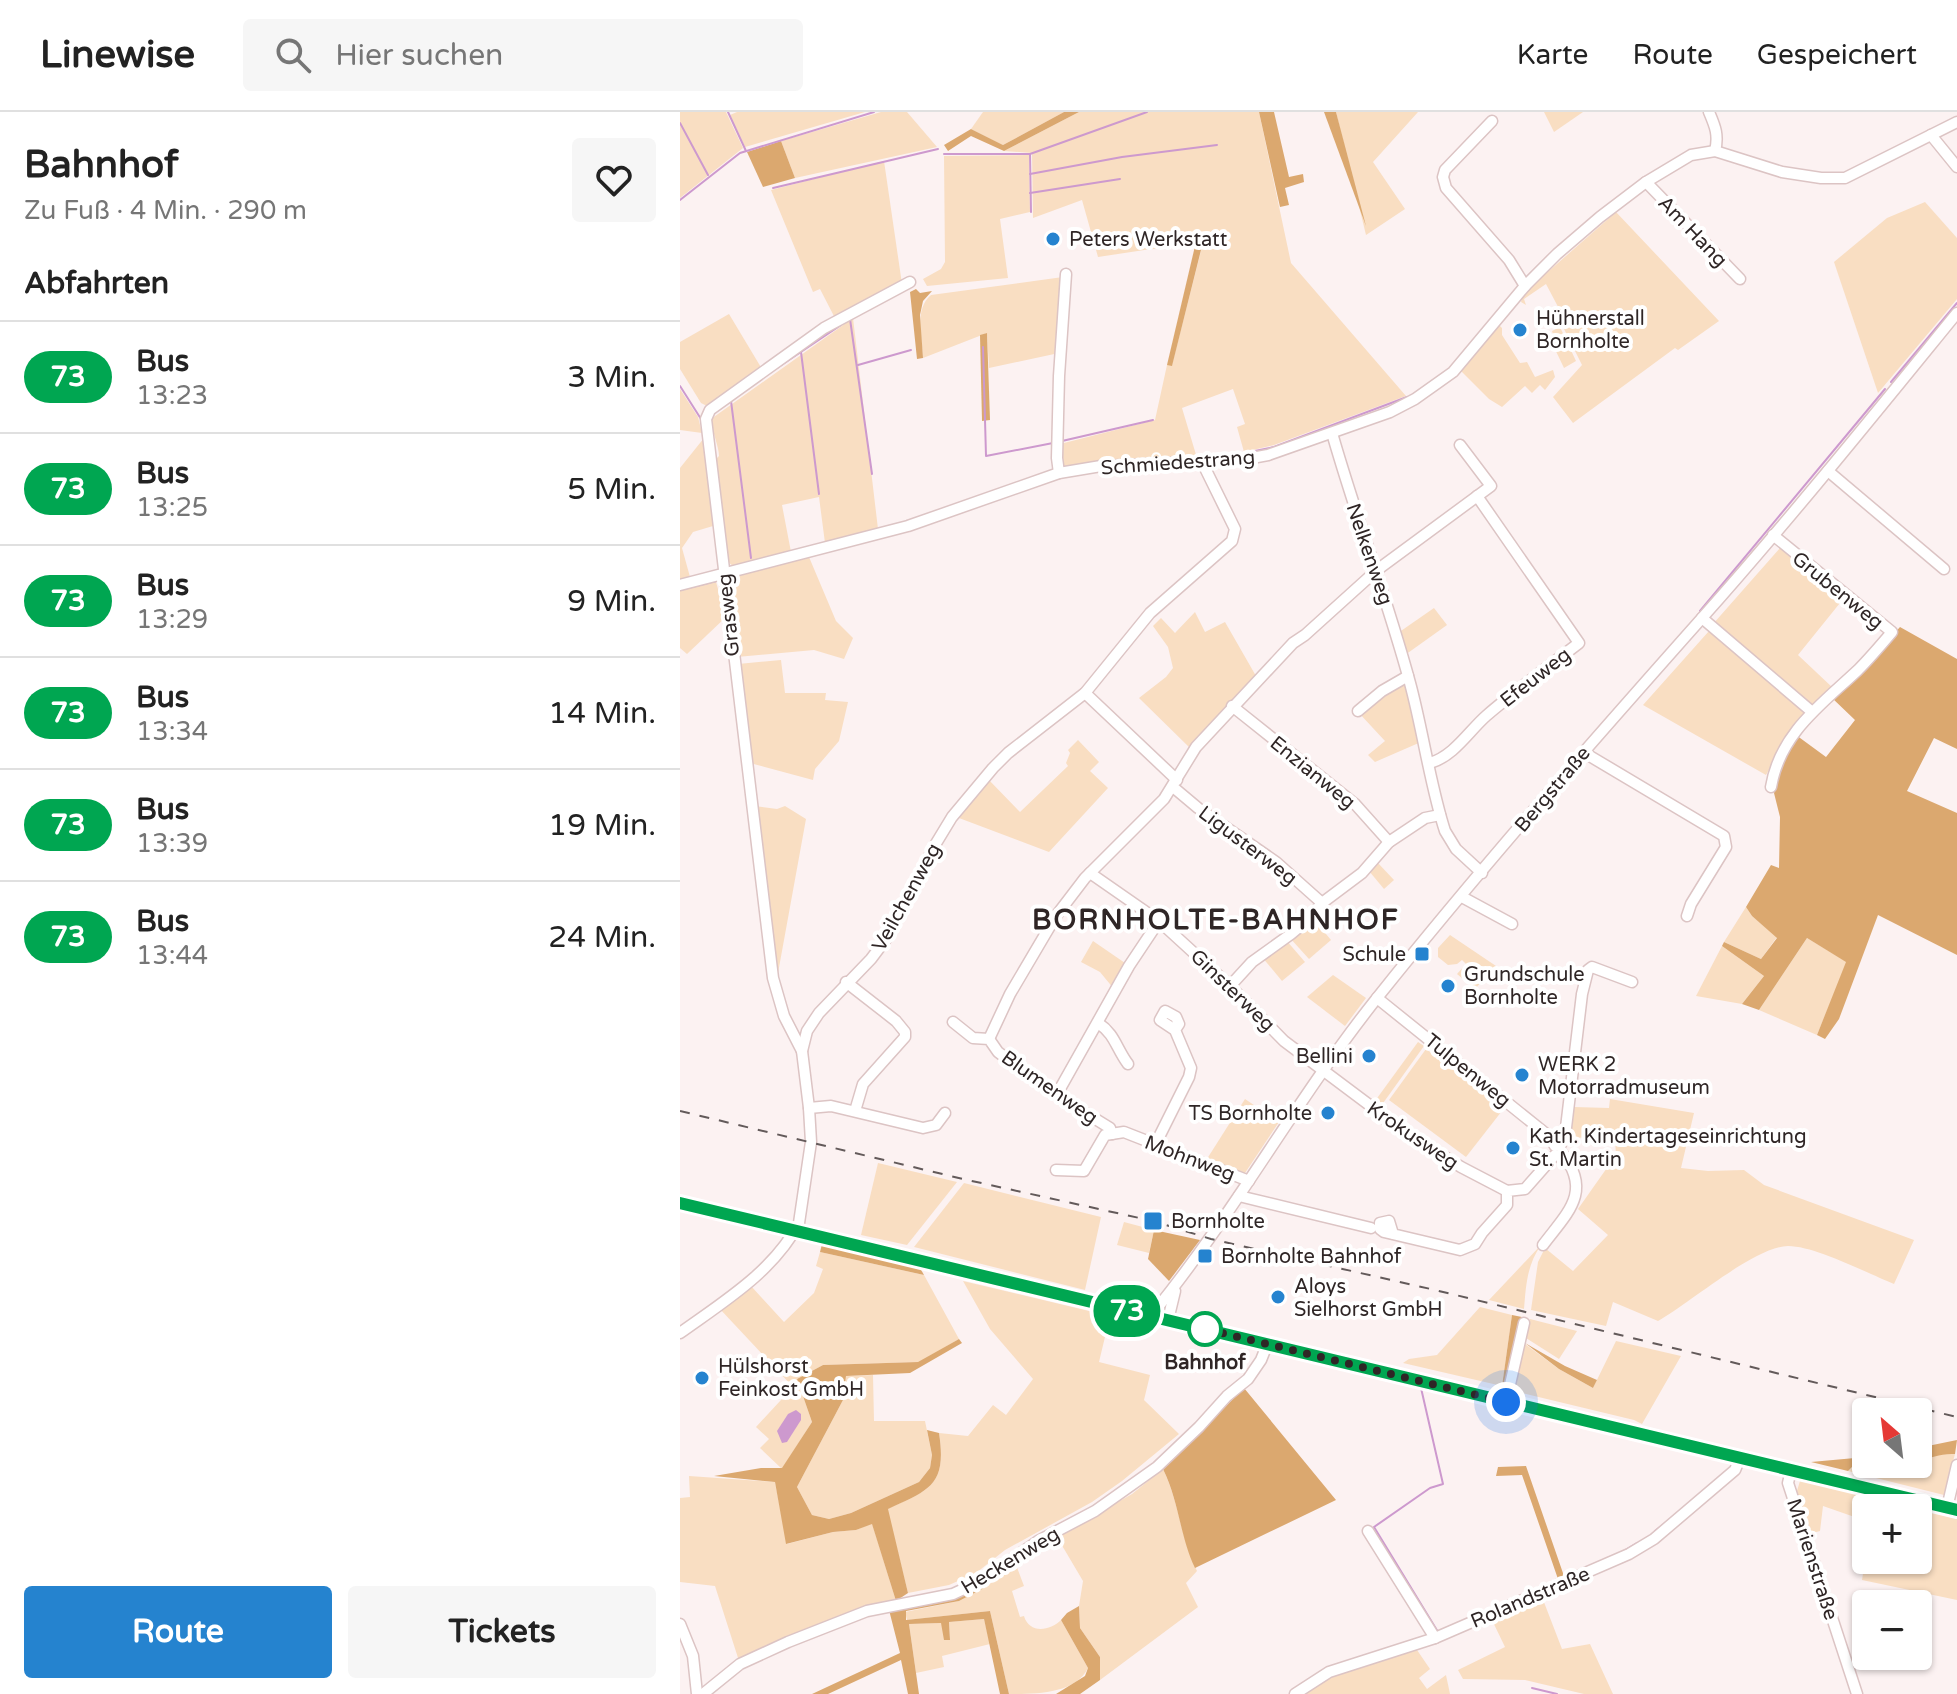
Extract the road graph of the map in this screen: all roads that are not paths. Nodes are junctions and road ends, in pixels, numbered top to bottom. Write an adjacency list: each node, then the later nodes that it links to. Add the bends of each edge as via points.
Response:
1 (1709, 112): 5 (street, via 1718,139)
2 (1492, 121): 11 (street, via 1443,177 1446,188)
3 (1957, 122): 4 (street)
4 (1931, 135): 5 (street, via 1835,179 1782,172); 6 (street)
5 (1715, 151): 7 (street, Schmiedestrang, via 1691,155)
6 (1957, 167)
7 (1646, 182): 9 (street, Am Hang); 11 (street, Schmiedestrang)
8 (1066, 274): 17 (street)
9 (1740, 279)
10 (910, 282): 22 (street, Grasweg, via 824,328 707,414)
11 (1525, 286): 13 (street, Schmiedestrang, via 1453,372 1390,412)
12 (1957, 313): 16 (street, Bergstraße)
13 (1332, 433): 15 (street, Schmiedestrang, via 1268,455); 21 (street, Nelkenweg)
14 (1460, 445): 18 (street, via 1491,486)
15 (1202, 462): 17 (street, Schmiedestrang); 26 (street, Veilchenweg, via 1235,529 1232,541 1150,613)
16 (1828, 471): 19 (street, Bergstraße); 20 (street)
17 (1059, 473): 22 (street, Schmiedestrang, via 908,526)
18 (1477, 496): 21 (street); 31 (street, Efeuweg, via 1579,643)
19 (1773, 535): 24 (street, Bergstraße); 29 (street, Grubenweg, via 1892,632 1860,669)
20 (1944, 569)
21 (1377, 570): 25 (street, Nelkenweg); 27 (street, via 1293,643)
22 (724, 573): 23 (street, Schmiedestrang); 51 (street, Grasweg, via 773,978)
23 (680, 585)
24 (1702, 618): 29 (street); 30 (street, Bergstraße)
25 (1408, 676): 28 (street); 31 (street, Nelkenweg)
26 (1085, 693): 32 (street); 43 (street, Veilchenweg, via 1008,753 952,817 889,935)
27 (1232, 706): 32 (street, via 1196,747); 35 (street, Enzianweg, via 1355,804)
28 (1358, 711)
29 (1811, 711): 33 (street, Grubenweg, via 1774,772)
30 (1583, 752): 37 (street, Bergstraße); 40 (street, via 1724,836 1726,847)
31 (1430, 763): 34 (street, Nelkenweg)
32 (1175, 783): 36 (street); 39 (street, Ligusterweg, via 1198,808 1276,862)
33 (1771, 787)
34 (1440, 815): 35 (street, via 1425,818); 37 (street, Nelkenweg, via 1448,839)
35 (1389, 842): 39 (street, via 1362,873)
36 (1090, 873): 41 (street, Ginsterweg); 50 (street, Blumenweg, via 1056,916)
37 (1482, 873): 38 (street, Bergstraße)
38 (1462, 897): 42 (street); 46 (street, Bergstraße)
39 (1322, 903): 45 (street)
40 (1687, 916)
41 (1159, 921): 45 (street, Ginsterweg); 48 (street)
42 (1512, 924)
43 (846, 982): 51 (street, Veilchenweg, via 807,1031); 56 (street, via 905,1032 863,1084)
44 (1632, 982): 60 (street, via 1588,970 1565,1136)
45 (1230, 986): 53 (street, Ginsterweg)
46 (1377, 998): 53 (street, Bergstraße); 60 (street, Tulpenweg, via 1550,1137)
47 (953, 1022): 50 (street, Blumenweg, via 973,1038)
48 (1098, 1023): 52 (street, via 1110,1030); 54 (street)
49 (1175, 1030): 59 (street, via 1190,1073)
50 (989, 1039): 54 (street, Blumenweg, via 998,1052)
51 (802, 1051): 55 (street)
52 (1128, 1064)
53 (1323, 1072): 62 (street, Bergstraße); 63 (street, Krokusweg, via 1407,1134)
54 (1056, 1091): 58 (street, Blumenweg)
55 (809, 1108): 56 (street); 67 (street, via 810,1153)
56 (855, 1111): 57 (street, via 923,1128 936,1125)
57 (945, 1113)
58 (1112, 1134): 59 (street, Mohnweg, via 1124,1132); 61 (street, via 1105,1135 1084,1171)
59 (1155, 1145): 62 (street, Mohnweg)
60 (1558, 1150): 63 (street, via 1525,1189); 69 (street, Tulpenweg, via 1574,1173 1576,1197)
61 (1056, 1170)
62 (1249, 1181): 64 (street, Bergstraße)
63 (1507, 1191): 68 (street, via 1507,1205 1468,1248)
64 (1239, 1196): 66 (street); 70 (street, Bergstraße, via 1176,1287)
65 (680, 1203): 67 (main road)
66 (1371, 1228)
67 (795, 1231): 70 (main road); 72 (street, via 749,1282)
68 (1393, 1234)
69 (1543, 1245)
70 (1162, 1319): 73 (main road)
71 (1524, 1323): 74 (street)
72 (680, 1333)
73 (1267, 1345): 74 (main road); 82 (street, Heckenweg, via 1248,1379 1199,1427 1157,1467 1095,1511 953,1594 867,1611 764,1651)
74 (1506, 1402): 75 (main road)
75 (1740, 1458): 77 (main road); 81 (street, Rolandstraße, via 1735,1470 1629,1554)
76 (1957, 1465): 78 (street)
77 (1791, 1470): 78 (main road); 84 (street, Marienstraße, via 1788,1483)
78 (1952, 1509)
79 (1368, 1531): 81 (street)
80 (680, 1624): 82 (street)
81 (1435, 1638): 83 (street, Rolandstraße, via 1329,1672)
82 (700, 1694)
83 (1295, 1694)
84 (1857, 1694)

